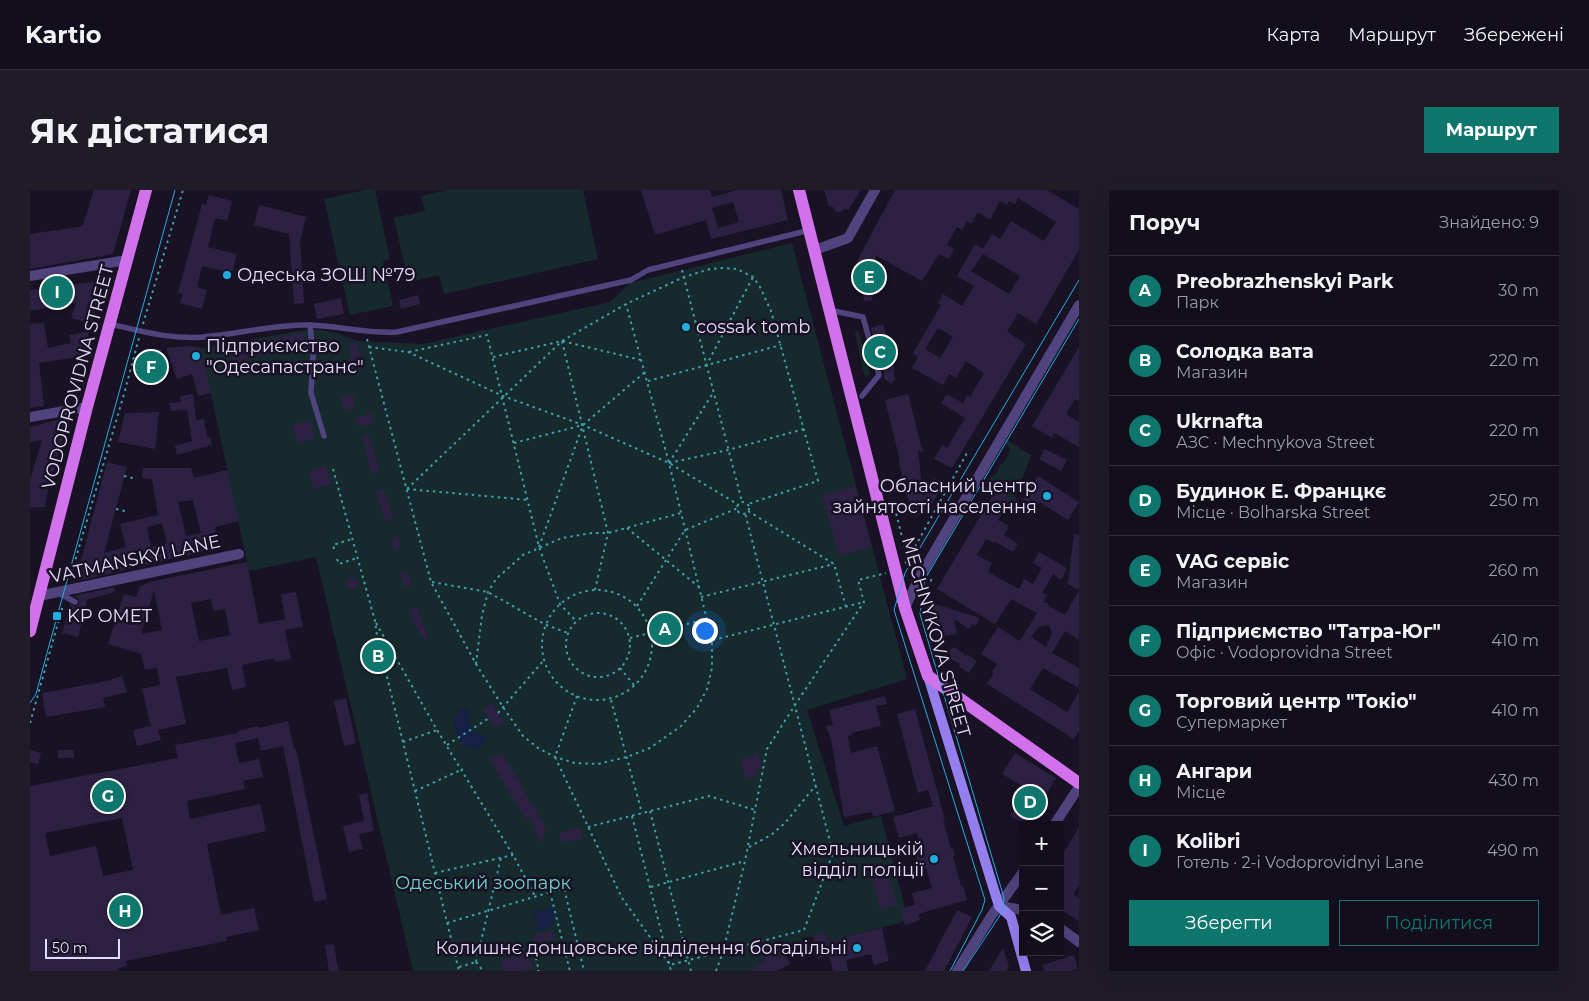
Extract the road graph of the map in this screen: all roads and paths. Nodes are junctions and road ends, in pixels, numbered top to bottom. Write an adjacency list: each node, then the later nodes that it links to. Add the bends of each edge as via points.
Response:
1 (146, 190): 7 (main road, VODOPROVIDNA STREET)
2 (183, 190): 17 (path)
3 (800, 190): 5 (main road, MECHNYKOVA STREET)
4 (875, 190): 6 (street, via 848,238)
5 (810, 230): 6 (main road, MECHNYKOVA STREET); 8 (lane)
6 (815, 250): 14 (main road, MECHNYKOVA STREET)
7 (127, 260): 9 (street); 15 (main road, VODOPROVIDNA STREET)
8 (680, 262): 10 (path); 18 (lane, via 648,270 631,280 397,332)
9 (30, 276)
10 (684, 277): 11 (path, via 723,268 737,269); 12 (path); 25 (path)
11 (753, 277): 20 (path, via 771,311); 25 (path)
12 (626, 304): 19 (path); 24 (path)
13 (1079, 305): 69 (street)
14 (830, 310): 30 (lane, via 863,317 879,375); 67 (main road, MECHNYKOVA STREET)
15 (110, 324): 17 (lane); 31 (main road, VODOPROVIDNA STREET)
16 (310, 325): 17 (lane, via 202,337); 18 (lane); 35 (lane, via 313,356 311,393)
17 (141, 331): 76 (path)
18 (365, 332): 21 (path)
19 (562, 341): 23 (path); 24 (path); 29 (path); 33 (path)
20 (780, 344): 25 (path); 34 (path)
21 (369, 347): 22 (path); 43 (path)
22 (408, 352): 23 (path, via 487,335); 29 (path)
23 (493, 357): 29 (path)
24 (642, 360): 26 (path)
25 (706, 366): 27 (path); 28 (path)
26 (645, 372): 27 (path); 33 (path)
27 (648, 381): 39 (path)
28 (713, 392): 37 (path); 39 (path)
29 (503, 396): 33 (path); 36 (path); 43 (path)
30 (862, 396)
31 (87, 407): 32 (street); 77 (main road, VODOPROVIDNA STREET)
32 (30, 417)
33 (583, 424): 36 (path); 39 (path); 57 (path); 59 (path)
34 (804, 430): 37 (path); 47 (path, via 818,481)
35 (324, 436)
36 (514, 443): 44 (path)
37 (728, 450): 39 (path); 46 (path)
38 (968, 453): 65 (path)
39 (669, 463): 48 (path); 53 (path)
40 (333, 469): 58 (path)
41 (124, 476): 42 (path)
42 (133, 478)
43 (406, 490): 44 (path); 70 (path)
44 (528, 500): 59 (path)
45 (893, 501): 65 (path)
46 (742, 502): 47 (path); 48 (path)
47 (748, 504): 52 (path)
48 (738, 505): 49 (path)
49 (738, 508): 54 (path); 56 (path)
50 (116, 509): 51 (path)
51 (125, 510)
52 (748, 511): 54 (path); 66 (path)
53 (681, 513): 55 (path); 56 (path)
54 (745, 514): 71 (path)
55 (627, 528): 57 (path); 64 (path)
56 (685, 530): 64 (path); 72 (path)
57 (608, 533): 59 (path, via 576,535); 73 (path)
58 (352, 539): 60 (path, via 333,545); 62 (path)
59 (539, 547): 75 (path, via 509,566); 81 (path)
60 (334, 549)
61 (239, 554): 76 (street, VATMANSKYI LANE)
62 (357, 558): 63 (path, via 339,564); 87 (path)
63 (337, 559)
64 (666, 560): 72 (path); 82 (path)
65 (908, 561): 67 (path); 69 (path)
66 (834, 564): 71 (path); 83 (path)
67 (896, 570): 80 (path, via 858,580); 84 (main road, MECHNYKOVA STREET)
68 (934, 573): 74 (path)
69 (919, 578): 74 (path); 84 (street)
70 (431, 582): 75 (path); 97 (path)
71 (763, 582): 78 (path); 90 (path)
72 (699, 587): 78 (path)
73 (595, 590): 81 (path, via 582,592); 82 (path, via 625,597)
74 (926, 591): 85 (path)
75 (488, 592): 89 (path); 97 (path)
76 (63, 593): 77 (street, VATMANSKYI LANE); 79 (lane); 107 (path)
77 (39, 596): 91 (main road, VODOPROVIDNA STREET)
78 (701, 597): 86 (path)
79 (75, 602)
80 (864, 602): 83 (path); 103 (path)
81 (560, 604): 88 (path); 89 (path)
82 (637, 606): 93 (path)
83 (846, 606): 90 (path)
84 (905, 608): 99 (main road, MECHNYKOVA STREET)
85 (928, 618)
86 (707, 619): 93 (path); 95 (path)
87 (374, 621): 108 (path); 109 (path)
88 (576, 621): 92 (path); 94 (path, via 592,613 612,616 620,621)
89 (546, 625): 92 (path); 96 (path, via 542,649)
90 (774, 625): 95 (path); 103 (path)
91 (30, 631)
92 (568, 633): 98 (path, via 568,658 580,672 598,677 608,676)
93 (652, 633): 94 (path); 100 (path, via 650,663 643,677)
94 (630, 638): 98 (path, via 628,657)
95 (712, 641): 112 (path, via 712,668 707,689 697,708 666,738)
96 (544, 660): 101 (path, via 551,676); 104 (path)
97 (476, 664): 104 (path)
98 (620, 668): 100 (path)
99 (928, 676): 114 (main road); 134 (main road, MECHNYKOVA STREET)
100 (634, 685): 102 (path, via 626,693)
101 (577, 696): 102 (path); 111 (path)
102 (610, 699): 112 (path)
103 (795, 705): 115 (path); 118 (path, via 767,749)
104 (503, 707): 105 (path); 111 (path, via 523,736)
105 (498, 713)
106 (489, 718): 110 (path)
107 (30, 723)
108 (438, 730): 109 (path); 110 (path)
109 (403, 742): 117 (path)
110 (447, 745): 113 (path)
111 (555, 757): 112 (path, via 598,764); 123 (path)
112 (627, 757): 120 (path)
113 (463, 770): 117 (path); 125 (path)
114 (1079, 782)
115 (816, 785): 124 (path, via 771,836); 143 (path, via 833,853 804,930)
116 (1079, 787): 122 (street)
117 (415, 791): 128 (path)
118 (755, 810): 119 (path, via 710,796); 124 (path)
119 (650, 811): 120 (path); 130 (path)
120 (642, 813): 121 (path)
121 (632, 816): 123 (path); 131 (path)
122 (1057, 821)
123 (588, 827): 146 (path, via 622,898)
124 (748, 848): 127 (path)
125 (513, 855): 126 (path); 133 (path)
126 (501, 858): 128 (path); 136 (path)
127 (745, 861): 130 (path); 143 (path)
128 (435, 873): 137 (path)
129 (1019, 878): 134 (street)
130 (668, 882): 131 (path); 144 (path)
131 (650, 887): 146 (path)
132 (550, 892): 133 (path); 140 (path); 141 (path, via 564,888)
133 (535, 896): 136 (path)
134 (999, 906): 135 (street); 156 (street); 157 (main road, MECHNYKOVA STREET, via 1011,917)
135 (1019, 909)
136 (488, 911): 137 (path); 145 (path)
137 (447, 923): 147 (path)
138 (1064, 931): 139 (street)
139 (1079, 942)
140 (564, 947): 142 (path); 150 (path, via 535,955)
141 (578, 948): 142 (path); 152 (path)
142 (565, 951): 151 (path)
143 (723, 952): 144 (path); 155 (path)
144 (688, 960): 146 (path); 154 (path)
145 (476, 962): 147 (path); 149 (path)
146 (670, 965): 153 (path)
147 (458, 967): 148 (path)
148 (459, 971)
149 (483, 971)
150 (537, 971)
151 (570, 971)
152 (584, 971)
153 (671, 971)
154 (690, 971)
155 (716, 971)
156 (957, 971)
157 (1026, 971)

